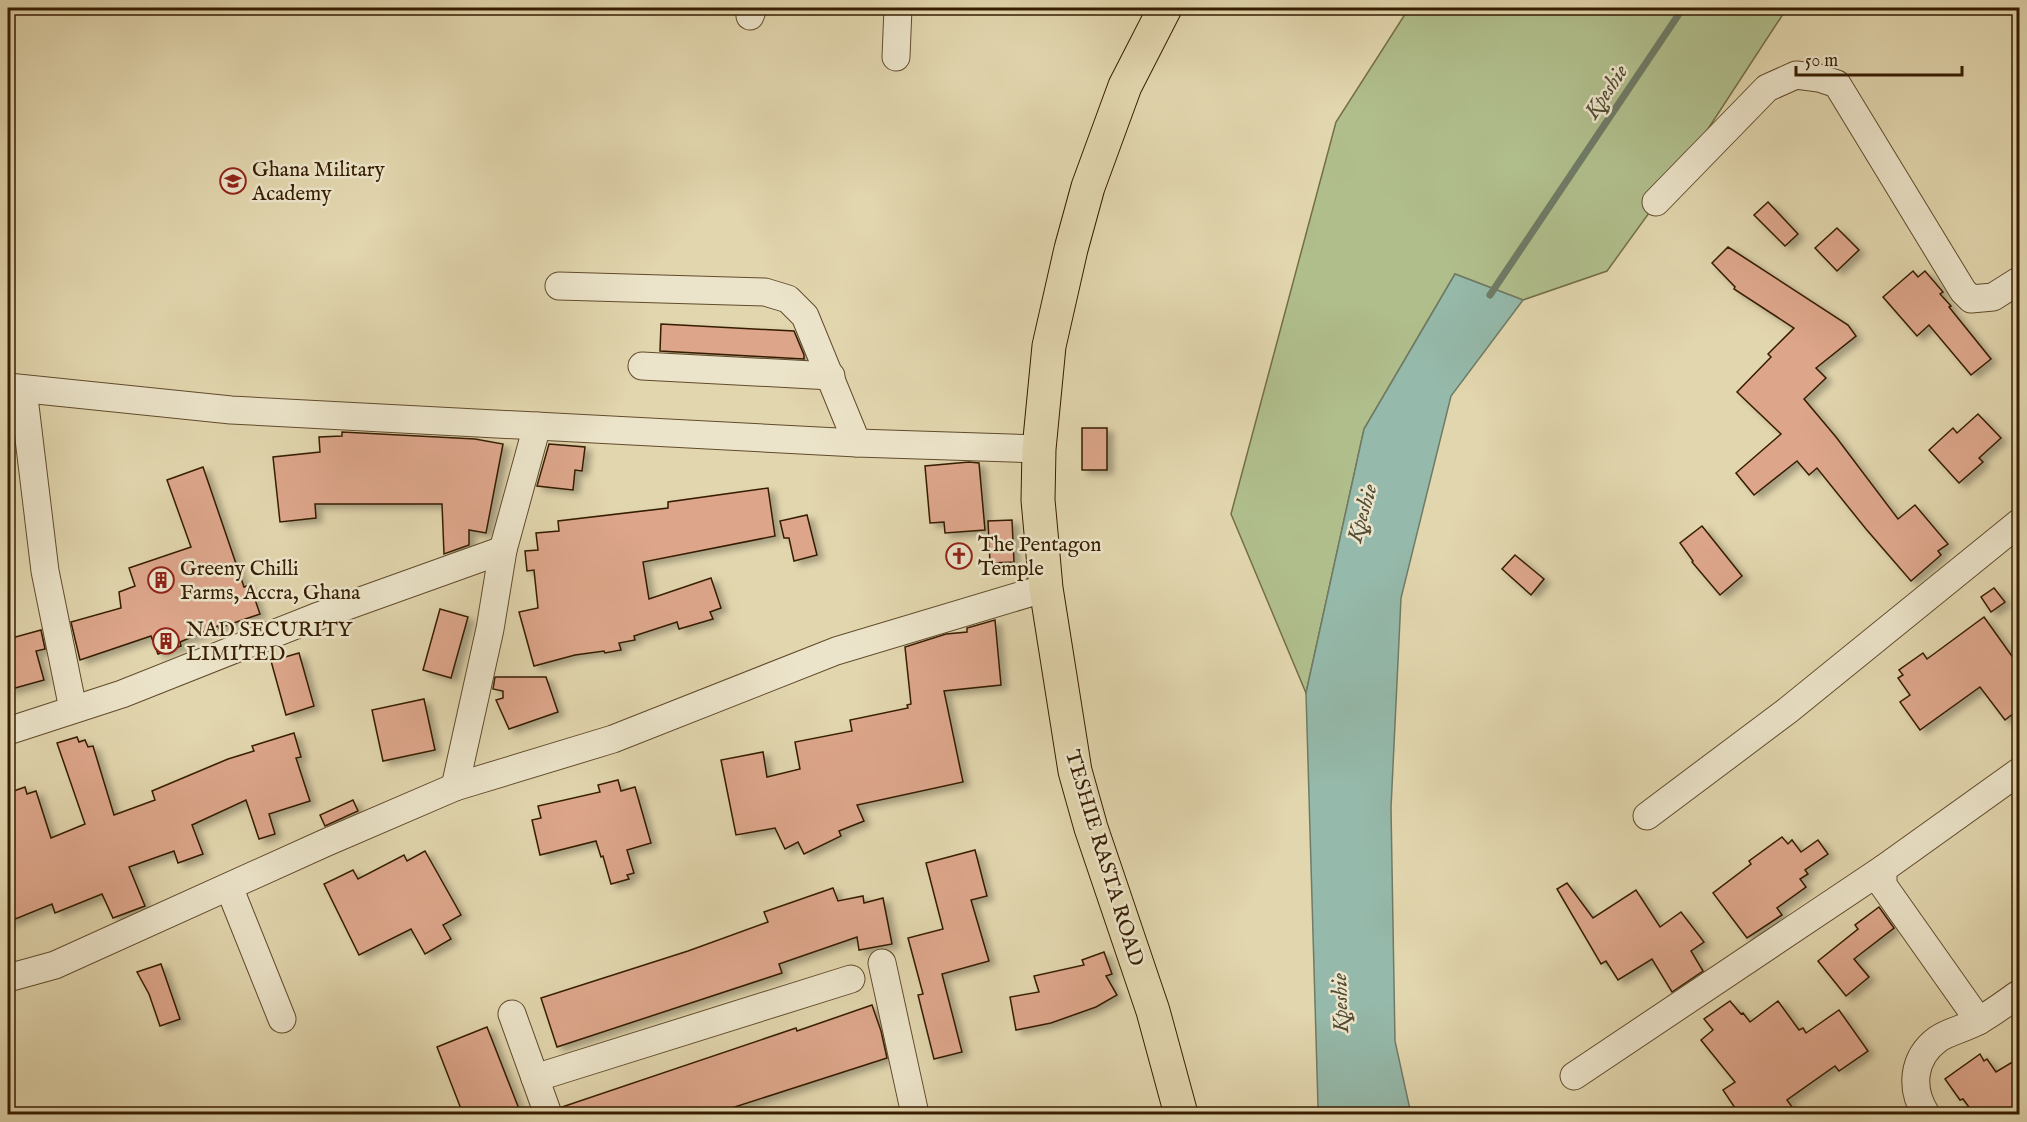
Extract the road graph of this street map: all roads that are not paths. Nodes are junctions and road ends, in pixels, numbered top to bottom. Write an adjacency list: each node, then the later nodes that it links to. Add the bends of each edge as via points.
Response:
1 (898, 8): 3 (street)
2 (1165, 8): 12 (main road, TESHIE RASTA ROAD, via 1125,86 1088,187 1049,346)
3 (896, 57)
4 (1656, 202): 5 (street, via 1767,88 1796,75 1819,78 1837,84 1962,291 1971,298 1993,297)
5 (2019, 280)
6 (559, 286): 8 (street, via 765,291 788,298 805,315)
7 (642, 366): 8 (street)
8 (831, 376): 11 (street)
9 (15, 388): 10 (street, via 231,410); 16 (street)
10 (537, 426): 11 (street); 14 (street)
11 (857, 443): 12 (street)
12 (1039, 449): 15 (main road, TESHIE RASTA ROAD, via 1038,501)
13 (2019, 522): 20 (street, via 1787,711)
14 (503, 550): 16 (street); 19 (street)
15 (1046, 588): 19 (street, via 836,651 614,739); 34 (main road, TESHIE RASTA ROAD, via 1075,771)
16 (73, 710): 17 (street)
17 (8, 731)
18 (2019, 771): 21 (street)
19 (455, 787): 22 (street)
20 (1647, 816)
21 (1883, 869): 29 (street, via 1883,885); 30 (street)
22 (229, 887): 24 (street, via 55,965); 28 (street)
23 (882, 963): 33 (street)
24 (8, 978)
25 (850, 979): 31 (street)
26 (2019, 993): 29 (street)
27 (512, 1014): 31 (street)
28 (282, 1019)
29 (1979, 1021): 35 (street, via 1937,1040 1918,1060 1916,1090)
30 (1575, 1076)
31 (535, 1078): 32 (street)
32 (548, 1114)
33 (915, 1114)
34 (1182, 1114)
35 (1926, 1114)

